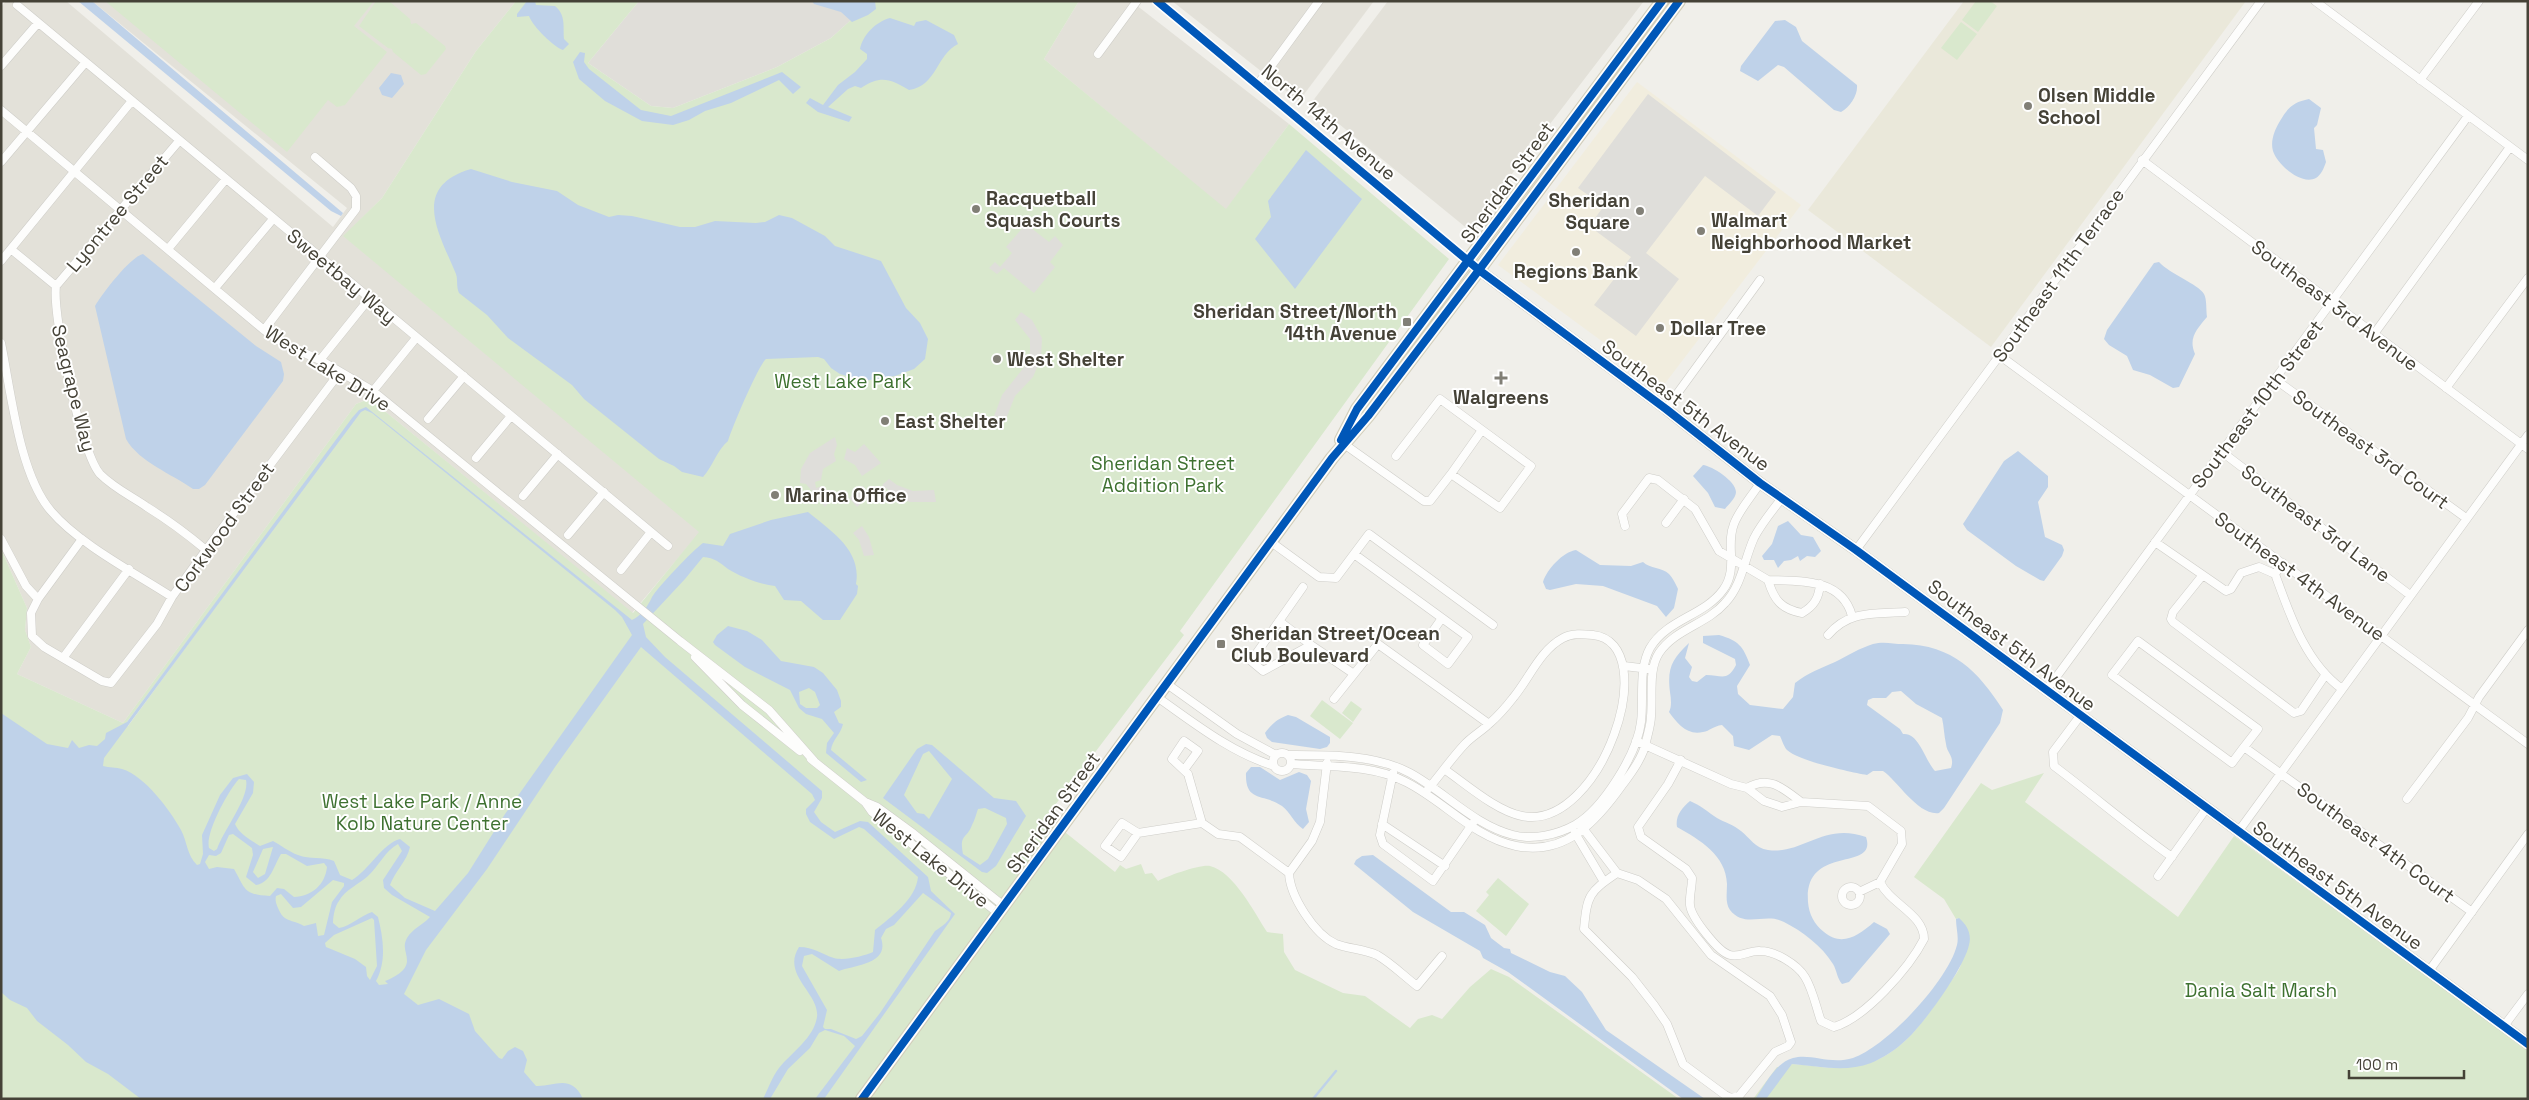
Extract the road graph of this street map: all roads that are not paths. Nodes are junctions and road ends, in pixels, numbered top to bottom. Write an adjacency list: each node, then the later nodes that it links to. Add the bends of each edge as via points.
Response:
1 (1137, 1): 14 (street)
2 (1157, 1): 20 (street, North 14th Avenue)
3 (1662, 1): 17 (main road, Sheridan Street)
4 (1669, 1): 18 (main road, via 1622,67)
5 (1679, 1): 18 (main road, Sheridan Street)
6 (2261, 1): 29 (street, Southeast 11th Terrace)
7 (2315, 1): 12 (street)
8 (2333, 1): 12 (street)
9 (2479, 1): 19 (street)
10 (1317, 2): 20 (street)
11 (17, 6): 13 (street, Sweetbay Way)
12 (2327, 9): 19 (street)
13 (38, 23): 15 (street, Sweetbay Way); 16 (street)
14 (1098, 54)
15 (85, 63): 21 (street, Sweetbay Way); 24 (street)
16 (1, 66)
17 (1613, 66): 27 (main road, via 1612,80 1568,138); 40 (main road, Sheridan Street)
18 (1622, 78): 27 (main road, Sheridan Street)
19 (2420, 80): 23 (street)
20 (1258, 84): 40 (street, North 14th Avenue)
21 (131, 102): 25 (street, Sweetbay Way); 32 (street)
22 (1, 110): 24 (street, West Lake Drive)
23 (2468, 116): 26 (street); 47 (street, Southeast 10th Street)
24 (27, 132): 31 (street); 32 (street, West Lake Drive)
25 (179, 141): 33 (street, Sweetbay Way); 34 (street, Lyontree Street)
26 (2510, 147): 30 (street); 49 (street)
27 (1566, 152): 41 (main road, Sheridan Street)
28 (316, 157): 38 (street, via 356,196 356,209)
29 (2142, 160): 47 (street, Southeast 3rd Avenue); 52 (street, Southeast 11th Terrace)
30 (2528, 160)
31 (1, 162)
32 (75, 171): 34 (street, West Lake Drive); 37 (street)
33 (226, 180): 35 (street, Sweetbay Way); 36 (street)
34 (122, 210): 36 (street, West Lake Drive); 44 (street, Lyontree Street)
35 (273, 219): 38 (street, Sweetbay Way); 45 (street)
36 (168, 249): 45 (street, West Lake Drive)
37 (12, 250): 39 (street); 44 (street)
38 (320, 258): 46 (street, Sweetbay Way); 48 (street)
39 (1, 261)
40 (1469, 261): 41 (street, North 14th Avenue); 71 (main road, Sheridan Street, via 1357,408)
41 (1479, 270): 59 (street, Southeast 5th Avenue); 64 (main road, Sheridan Street)
42 (2528, 278): 57 (street)
43 (1760, 280): 59 (street)
44 (56, 286): 89 (street, Seagrape Way, via 56,313 87,452 99,473 116,488 172,522)
45 (215, 288): 48 (street, West Lake Drive)
46 (369, 300): 50 (street, Sweetbay Way); 53 (street)
47 (2332, 302): 49 (street, Southeast 3rd Avenue); 56 (street, Southeast 10th Street)
48 (264, 330): 53 (street, West Lake Drive, via 284,344)
49 (2374, 334): 57 (street, Southeast 3rd Avenue)
50 (416, 338): 55 (street, Sweetbay Way); 58 (street)
51 (1, 344): 85 (street, via 30,476 51,511)
52 (1999, 356): 75 (street, Southeast 4th Avenue); 90 (street, Southeast 11th Terrace)
53 (320, 360): 54 (street, West Lake Drive)
54 (340, 372): 58 (street, West Lake Drive); 89 (street, Corkwood Street)
55 (464, 376): 60 (street, Sweetbay Way); 61 (street)
56 (2276, 380): 67 (street, Southeast 10th Street); 79 (street, Southeast 3rd Court)
57 (2446, 388): 65 (street, Southeast 3rd Avenue)
58 (373, 391): 113 (street, West Lake Drive)
59 (1666, 409): 73 (street, Southeast 5th Avenue)
60 (511, 416): 68 (street, Sweetbay Way); 70 (street)
61 (428, 419)
62 (1482, 430): 69 (street, via 1440,399); 72 (street); 72 (street, via 1531,466 1500,508)
63 (2528, 435): 65 (street)
64 (1344, 444): 71 (main road, Sheridan Street); 72 (street, via 1424,501 1430,501)
65 (2521, 444): 66 (street, Southeast 3rd Avenue); 79 (street)
66 (2528, 450)
67 (2222, 452): 75 (street, Southeast 10th Street); 102 (street, Southeast 3rd Lane)
68 (558, 454): 74 (street, Sweetbay Way); 76 (street)
69 (1396, 456)
70 (476, 458)
71 (1332, 458): 87 (main road, Sheridan Street)
72 (1450, 474)
73 (1760, 483): 77 (street, Southeast 5th Avenue); 92 (street, via 1733,524)
74 (604, 492): 82 (street, Sweetbay Way); 83 (street)
75 (2190, 495): 86 (street, Southeast 10th Street); 93 (street, Southeast 4th Avenue)
76 (523, 496)
77 (1782, 498): 90 (street, Southeast 5th Avenue); 94 (street, via 1754,538)
78 (1684, 499): 80 (street); 81 (street, via 1658,480 1649,478 1622,514); 92 (street, via 1695,508 1719,551)
79 (2466, 518): 102 (street)
80 (1666, 523)
81 (1625, 526)
82 (651, 532): 88 (street, Sweetbay Way); 96 (street)
83 (568, 535)
84 (1, 539): 104 (street, via 26,586)
85 (82, 539): 95 (street); 104 (street)
86 (2155, 542): 98 (street); 123 (street, Southeast 10th Street)
87 (1270, 543): 91 (street, via 1324,578 1336,578); 121 (main road, Sheridan Street)
88 (668, 546)
89 (206, 550): 103 (street, Corkwood Street)
90 (1856, 550): 123 (street, Southeast 5th Avenue)
91 (1354, 554): 107 (street); 109 (street, via 1369,534)
92 (1733, 560): 94 (street); 117 (street, via 1723,590 1700,610 1678,621 1658,637)
93 (2282, 563): 97 (street); 112 (street, Southeast 4th Avenue)
94 (1744, 568): 99 (street); 118 (street, via 1738,586 1725,604 1668,642)
95 (129, 569): 103 (street); 115 (street)
96 (620, 570)
97 (2275, 574): 98 (street, via 2258,566 2241,573 2231,589 2226,591); 120 (street, via 2296,630)
98 (2202, 576): 120 (street, via 2173,612 2170,619 2173,622 2294,713 2300,711)
99 (1768, 580): 100 (street); 100 (street, via 1772,596 1779,604 1802,613 1812,608 1819,596)
100 (1820, 584): 106 (street, via 1836,591 1849,605)
101 (1304, 587): 108 (street)
102 (2410, 594): 112 (street)
103 (172, 597): 115 (street, Corkwood Street, via 157,624 111,683)
104 (38, 599): 115 (street, via 31,613 32,636)
105 (1904, 612): 106 (street)
106 (1852, 616): 111 (street, via 1838,623)
107 (1442, 618): 107 (street, via 1423,645 1448,664 1468,637)
108 (1279, 621): 114 (street); 114 (street, via 1251,661 1263,671)
109 (1493, 625)
110 (2528, 630): 126 (street)
111 (1828, 635)
112 (2380, 636): 122 (street); 126 (street, Southeast 4th Avenue)
113 (680, 641): 127 (street, West Lake Drive); 129 (street, West Lake Drive)
114 (1311, 645): 119 (street)
115 (62, 658)
116 (1624, 666): 117 (street); 130 (street, via 1612,644 1598,636 1580,634 1564,637 1548,649 1514,698); 146 (street, via 1621,711 1613,741 1584,787 1570,802 1537,816 1523,816 1506,811)
117 (1644, 668): 118 (street); 131 (street, via 1641,722)
118 (1653, 669): 133 (street)
119 (1354, 674): 125 (street); 130 (street, via 1378,644)
120 (2324, 677): 122 (street)
121 (1167, 684): 124 (main road, Sheridan Street); 135 (street, via 1237,734)
122 (2342, 689): 148 (street)
123 (2046, 690): 128 (street, Southeast 5th Avenue)
124 (1157, 697): 142 (street, via 1225,744); 176 (main road, Sheridan Street)
125 (1334, 699)
126 (2475, 705): 132 (street, Southeast 4th Avenue); 153 (street)
127 (769, 710): 129 (street); 140 (street, West Lake Drive)
128 (2080, 716): 155 (street, Southeast 5th Avenue); 167 (street, via 2053,752 2054,766)
129 (760, 720): 140 (street, West Lake Drive)
130 (1490, 724): 146 (street, via 1464,744)
131 (1636, 741): 133 (street); 159 (street, via 1619,774 1596,806)
132 (2528, 744)
133 (1646, 745): 139 (street); 161 (street, via 1607,807)
134 (2244, 747): 134 (street, via 2232,763 2112,676 2138,641 2258,729); 148 (street, Southeast 4th Court)
135 (1276, 755): 136 (street); 142 (street)
136 (1288, 755): 137 (street); 141 (street)
137 (1328, 756): 138 (street); 144 (street)
138 (1361, 759): 143 (street); 145 (street)
139 (1680, 760): 151 (street); 174 (street, via 1668,784 1638,827 1638,832 1692,878 1692,912 1716,946 1728,955 1738,957 1759,950 1775,954 1796,967 1805,977 1821,1021 1828,1026 1845,1024 1886,989 1924,939 1924,929 1884,891)
140 (814, 761): 176 (street, West Lake Drive, via 865,802 914,834)
141 (1291, 764): 142 (street, via 1283,772); 144 (street)
142 (1274, 766)
143 (1395, 766): 149 (street); 150 (street)
144 (1327, 767): 145 (street); 170 (street, via 1320,822 1312,842)
145 (1360, 769): 149 (street)
146 (1444, 769): 150 (street)
147 (1184, 770): 157 (street, via 1188,774)
148 (2281, 773): 162 (street); 177 (street, Southeast 4th Court)
149 (1392, 776): 152 (street); 158 (street)
150 (1431, 786): 152 (street); 156 (street)
151 (1746, 788): 154 (street, via 1764,801 1782,807); 154 (street, via 1757,782 1772,784)
152 (1425, 792): 160 (street)
153 (2407, 799)
154 (1801, 802): 174 (street, via 1868,806 1901,831 1902,844)
155 (2206, 809): 162 (street, Southeast 5th Avenue); 167 (street)
156 (1477, 818): 159 (street, via 1501,832 1530,837 1546,836); 160 (street)
157 (1202, 823): 163 (street); 170 (street, via 1218,834 1240,837)
158 (1382, 824): 169 (street); 169 (street, via 1380,835 1383,844 1433,881)
159 (1575, 825): 161 (street); 165 (street)
160 (1471, 826): 165 (street, via 1492,839 1524,847 1538,847); 169 (street)
161 (1584, 830): 165 (street); 166 (street)
162 (2238, 832): 179 (street, Southeast 5th Avenue)
163 (1138, 833): 163 (street, via 1121,857 1105,846 1122,823)
164 (2528, 834): 177 (street)
165 (1577, 836): 168 (street)
166 (1604, 856): 168 (street); 171 (street)
167 (2172, 857): 172 (street)
168 (1593, 863): 173 (street)
169 (1444, 866)
170 (1289, 873): 178 (street, via 1289,887 1298,904 1324,937 1377,956 1417,986)
171 (1617, 873): 173 (street); 173 (street, via 1638,880 1666,899 1711,955 1770,996 1782,1015 1791,1042 1775,1052 1739,1096 1731,1098 1683,1064 1667,1024 1654,1005 1632,977 1584,929 1593,890)
172 (2158, 876)
173 (1604, 882)
174 (1880, 882): 175 (street)
175 (1859, 892)
176 (1002, 910): 183 (main road, Sheridan Street)
177 (2472, 912): 179 (street)
178 (1442, 956)
179 (2428, 971): 181 (street, Southeast 5th Avenue)
180 (2528, 994): 181 (street)
181 (2504, 1026): 182 (street, Southeast 5th Avenue)
182 (2528, 1044)
183 (862, 1099)

